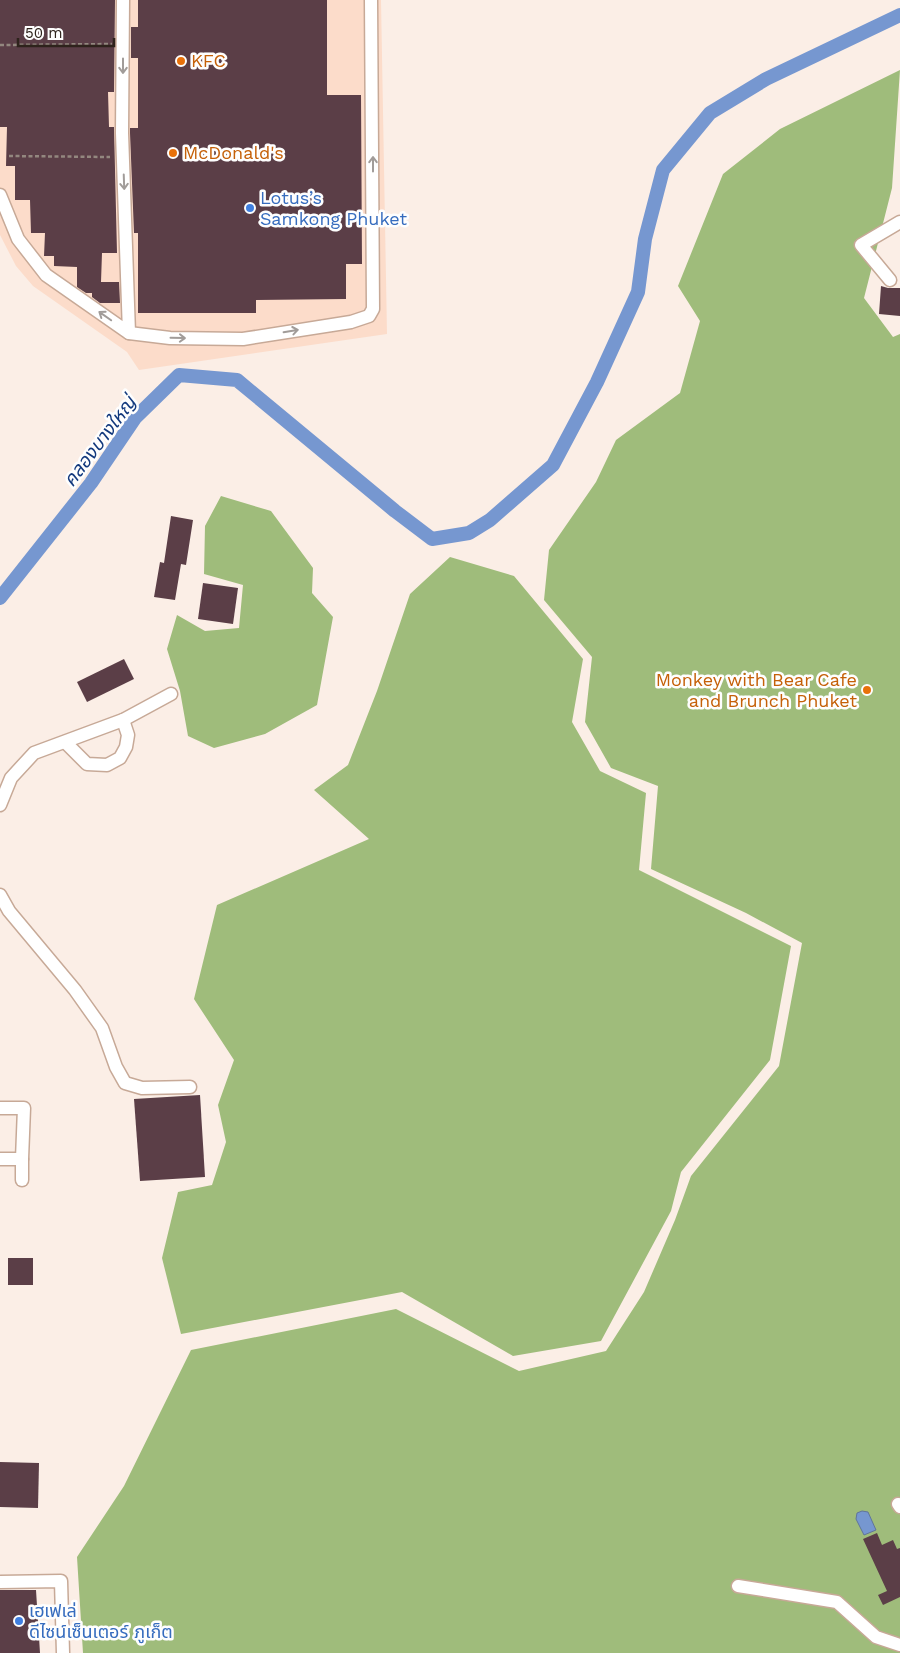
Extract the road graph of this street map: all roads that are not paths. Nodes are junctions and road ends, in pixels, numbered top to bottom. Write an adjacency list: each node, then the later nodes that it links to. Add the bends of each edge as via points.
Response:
1 (123, 0): 6 (street, one-way to 6, via 123,143)
2 (371, 0): 6 (street, one-way to 2, via 170,338 243,339 351,322 369,316 373,309)
3 (0, 196): 6 (street, one-way to 3, via 46,276 18,239)
4 (900, 222): 5 (street, via 862,245)
5 (890, 280)
6 (130, 333)
7 (171, 694): 8 (street)
8 (123, 720): 9 (street); 9 (street, via 128,735 126,747 120,758 107,765 87,764)
9 (65, 742): 10 (street, via 34,753 12,778)
10 (0, 805)
11 (0, 895): 12 (street, via 9,911 75,990 102,1028 116,1068 125,1083 142,1088)
12 (190, 1087)
13 (0, 1108): 15 (street, via 24,1108)
14 (0, 1159): 15 (street)
15 (22, 1159): 16 (street)
16 (22, 1180)
17 (0, 1582): 20 (street, via 61,1581)
18 (738, 1586): 19 (street, via 837,1602 876,1637)
19 (900, 1644)
20 (63, 1653)

